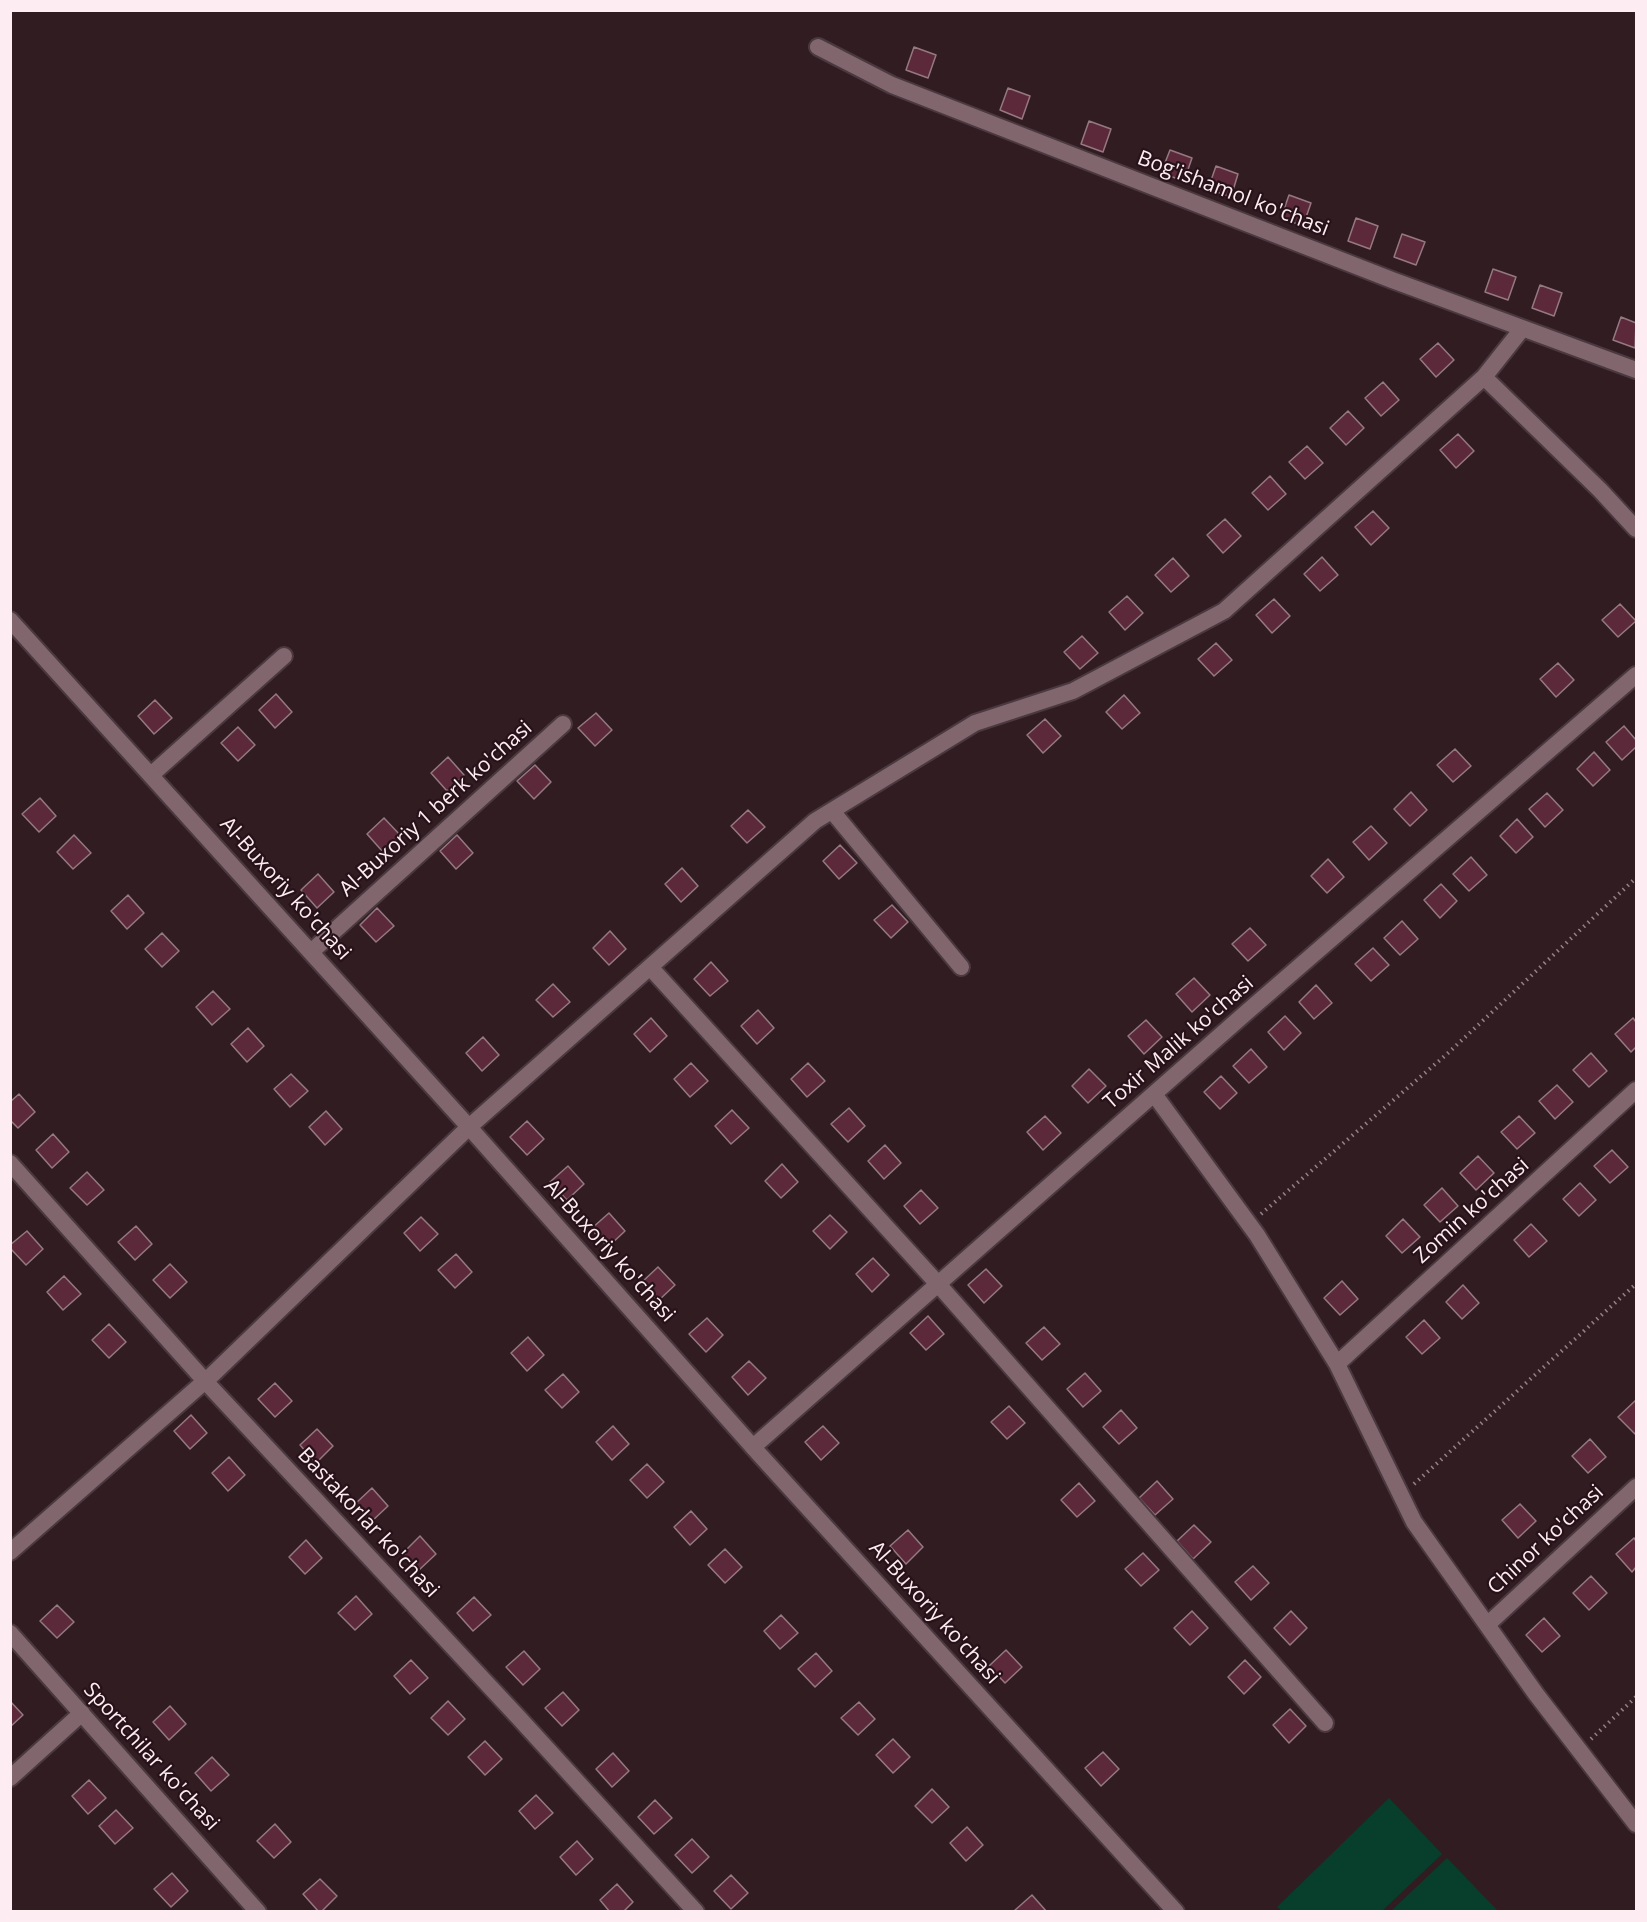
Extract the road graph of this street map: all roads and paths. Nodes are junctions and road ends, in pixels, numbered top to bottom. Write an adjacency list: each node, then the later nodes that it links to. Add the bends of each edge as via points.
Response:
1 (818, 47): 2 (street, Bog'ishamol ko'chasi, via 892,85)
2 (1522, 328): 3 (street, Bog'ishamol ko'chasi); 4 (street)
3 (1636, 370)
4 (1484, 377): 5 (street); 11 (street, via 1224,611 1073,691 975,723)
5 (1636, 529)
6 (10, 620): 10 (street, Al-Buxoriy ko'chasi)
7 (284, 656): 10 (street)
8 (1636, 675): 17 (street, Toxir Malik ko'chasi)
9 (563, 724): 13 (street, Al-Buxoriy 1 berk ko'chasi)
10 (151, 775): 13 (street, Al-Buxoriy ko'chasi)
11 (832, 811): 14 (street, via 815,821); 15 (street)
12 (1636, 878): 20 (path, via 1447,1054)
13 (311, 952): 18 (street, Al-Buxoriy ko'chasi)
14 (650, 967): 18 (street); 21 (street)
15 (962, 967)
16 (1636, 1090): 23 (street, Zomin ko'chasi)
17 (1154, 1094): 20 (street); 21 (street, Toxir Malik ko'chasi)
18 (469, 1127): 24 (street); 25 (street, Al-Buxoriy ko'chasi)
19 (10, 1164): 24 (street, Bastakorlar ko'chasi)
20 (1250, 1224): 23 (street)
21 (938, 1284): 25 (street, Toxir Malik ko'chasi); 33 (street)
22 (1636, 1284): 27 (path)
23 (1337, 1364): 27 (street)
24 (205, 1381): 28 (street); 38 (street, Bastakorlar ko'chasi)
25 (753, 1447): 39 (street, Al-Buxoriy ko'chasi)
26 (1636, 1487): 29 (street, Chinor ko'chasi)
27 (1401, 1496): 29 (street, via 1414,1521)
28 (10, 1552)
29 (1487, 1625): 34 (street)
30 (10, 1633): 32 (street, Sportchilar ko'chasi)
31 (1636, 1697): 34 (path)
32 (82, 1713): 35 (street); 37 (street, Sportchilar ko'chasi)
33 (1325, 1723)
34 (1579, 1750): 36 (street)
35 (10, 1778)
36 (1636, 1824)
37 (258, 1911)
38 (696, 1911)
39 (1176, 1911)

